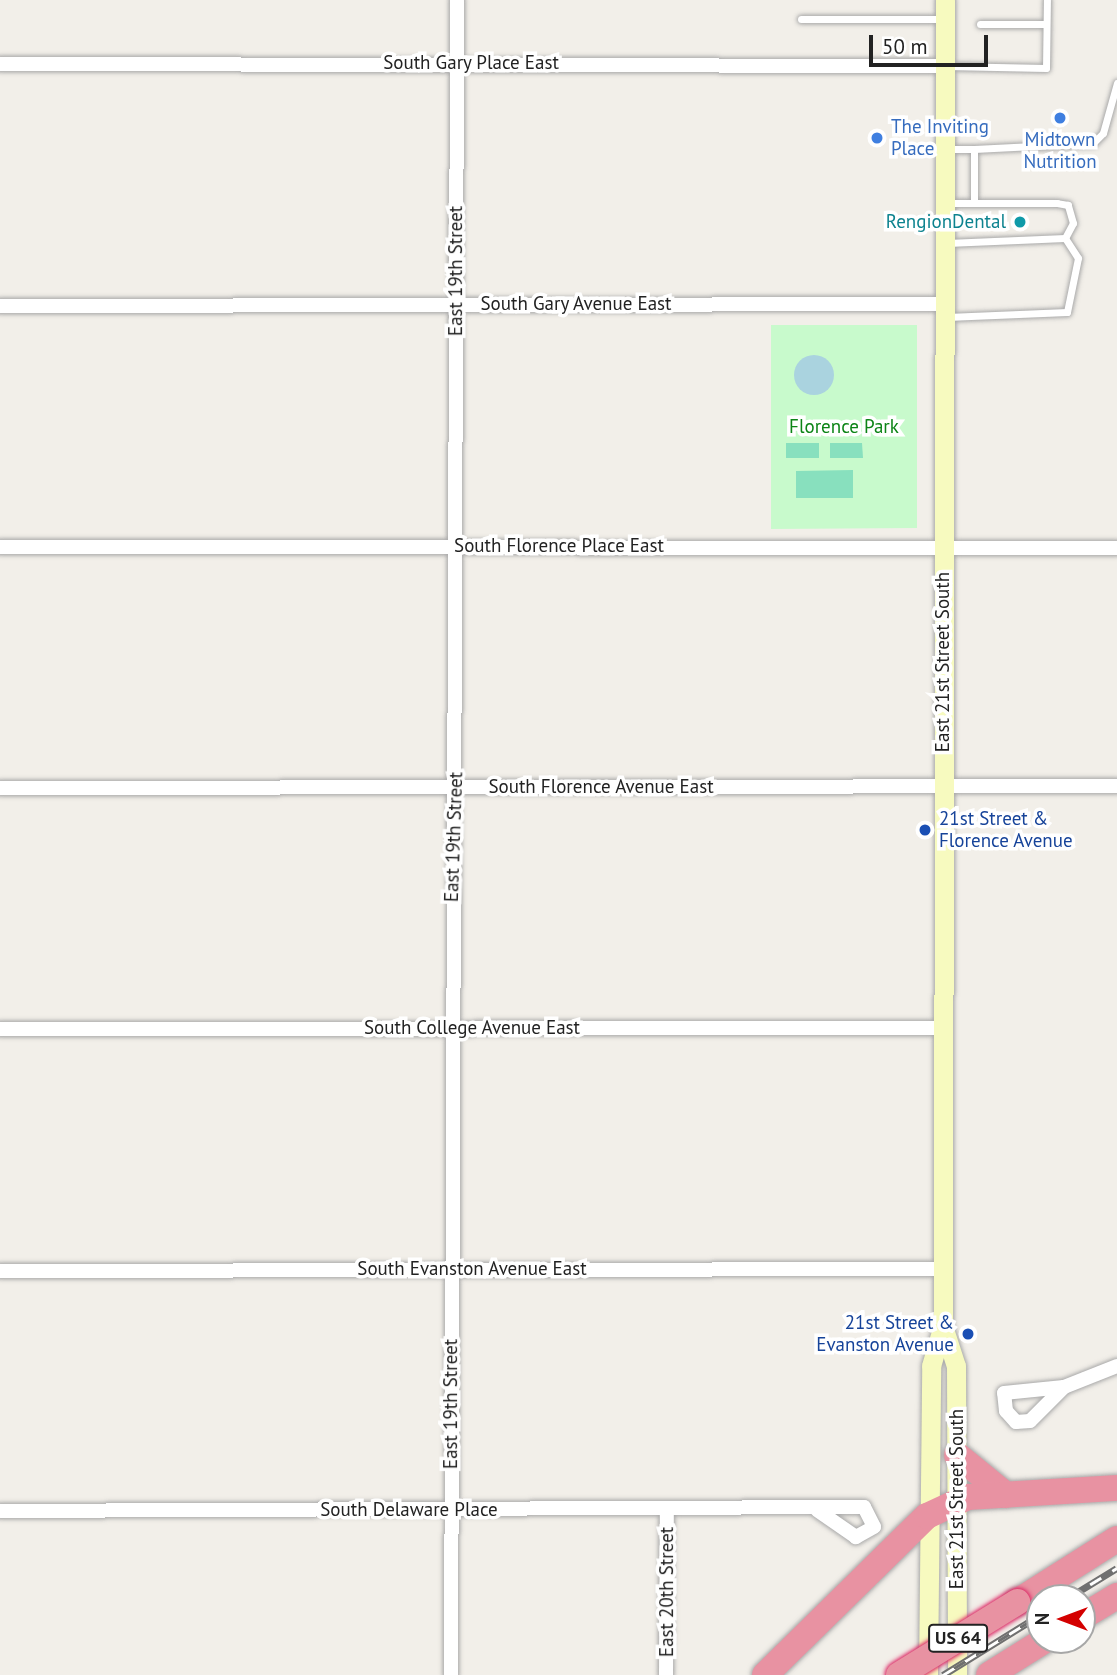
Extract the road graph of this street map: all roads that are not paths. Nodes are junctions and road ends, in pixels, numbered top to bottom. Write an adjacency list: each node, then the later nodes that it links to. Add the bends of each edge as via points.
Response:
1 (457, 0): 7 (street, East 19th Street)
2 (1046, 0): 5 (lane)
3 (945, 9): 4 (lane); 9 (main road, East 21st Street South)
4 (801, 19)
5 (1046, 23): 6 (lane); 9 (lane, via 1046,68)
6 (980, 24)
7 (457, 63): 8 (street, South Gary Place East); 9 (street, South Gary Place East); 17 (street, East 19th Street)
8 (0, 64)
9 (942, 66): 11 (main road, East 21st Street South)
10 (1117, 83): 12 (lane, via 1103,133 1093,143 1056,149)
11 (941, 148): 12 (lane); 14 (main road, East 21st Street South)
12 (974, 149): 13 (lane)
13 (974, 203): 14 (lane); 15 (lane, via 1068,205 1073,223)
14 (941, 204): 16 (main road, East 21st Street South)
15 (1065, 237): 16 (lane); 19 (lane, via 1078,258 1067,312)
16 (943, 243): 19 (main road, East 21st Street South)
17 (456, 304): 18 (street, South Gary Avenue East); 19 (street, South Gary Avenue East); 21 (street, East 19th Street)
18 (0, 306)
19 (943, 310): 22 (main road, East 21st Street South)
20 (0, 547): 21 (street, South Florence Place East)
21 (456, 547): 22 (street, South Florence Place East); 25 (street, East 19th Street)
22 (942, 547): 23 (street, South Florence Place East); 26 (main road, East 21st Street South)
23 (1117, 548)
24 (1117, 786): 26 (street, South Florence Avenue East)
25 (455, 787): 26 (street, South Florence Avenue East); 27 (street, South Florence Avenue East); 28 (street, East 19th Street)
26 (943, 787): 29 (main road, East 21st Street South)
27 (0, 788)
28 (452, 1028): 29 (street, South College Avenue East); 30 (street, South College Avenue East); 31 (street, East 19th Street)
29 (943, 1028): 32 (main road, East 21st Street South)
30 (0, 1029)
31 (450, 1269): 32 (street, South Evanston Avenue East); 33 (street, South Evanston Avenue East); 41 (street, East 19th Street)
32 (943, 1269): 34 (main road, East 21st Street South)
33 (0, 1270)
34 (943, 1325): 37 (main road, East 21st Street South, via 956,1366); 45 (main road, East 21st Street South, via 931,1366)
35 (1117, 1366): 36 (street)
36 (1064, 1387)
37 (957, 1455): 39 (highway); 40 (main road, East 21st Street South)
38 (1117, 1488): 39 (highway)
39 (1006, 1495): 40 (highway)
40 (956, 1501): 45 (highway); 55 (main road, East 21st Street South)
41 (451, 1510): 42 (street, South Delaware Place); 44 (street, South Delaware Place); 50 (street, East 19th Street)
42 (667, 1510): 43 (street, South Delaware Place); 51 (street, East 20th Street)
43 (817, 1510)
44 (0, 1511)
45 (927, 1516): 52 (highway); 54 (main road, East 21st Street South)
46 (1117, 1539): 53 (highway, US 64, bridge)
47 (1117, 1596): 48 (highway)
48 (1096, 1609)
49 (1026, 1652): 56 (highway, US 64)
50 (451, 1675)
51 (666, 1675)
52 (765, 1675)
53 (899, 1675)
54 (928, 1675)
55 (957, 1675)
56 (989, 1675)

